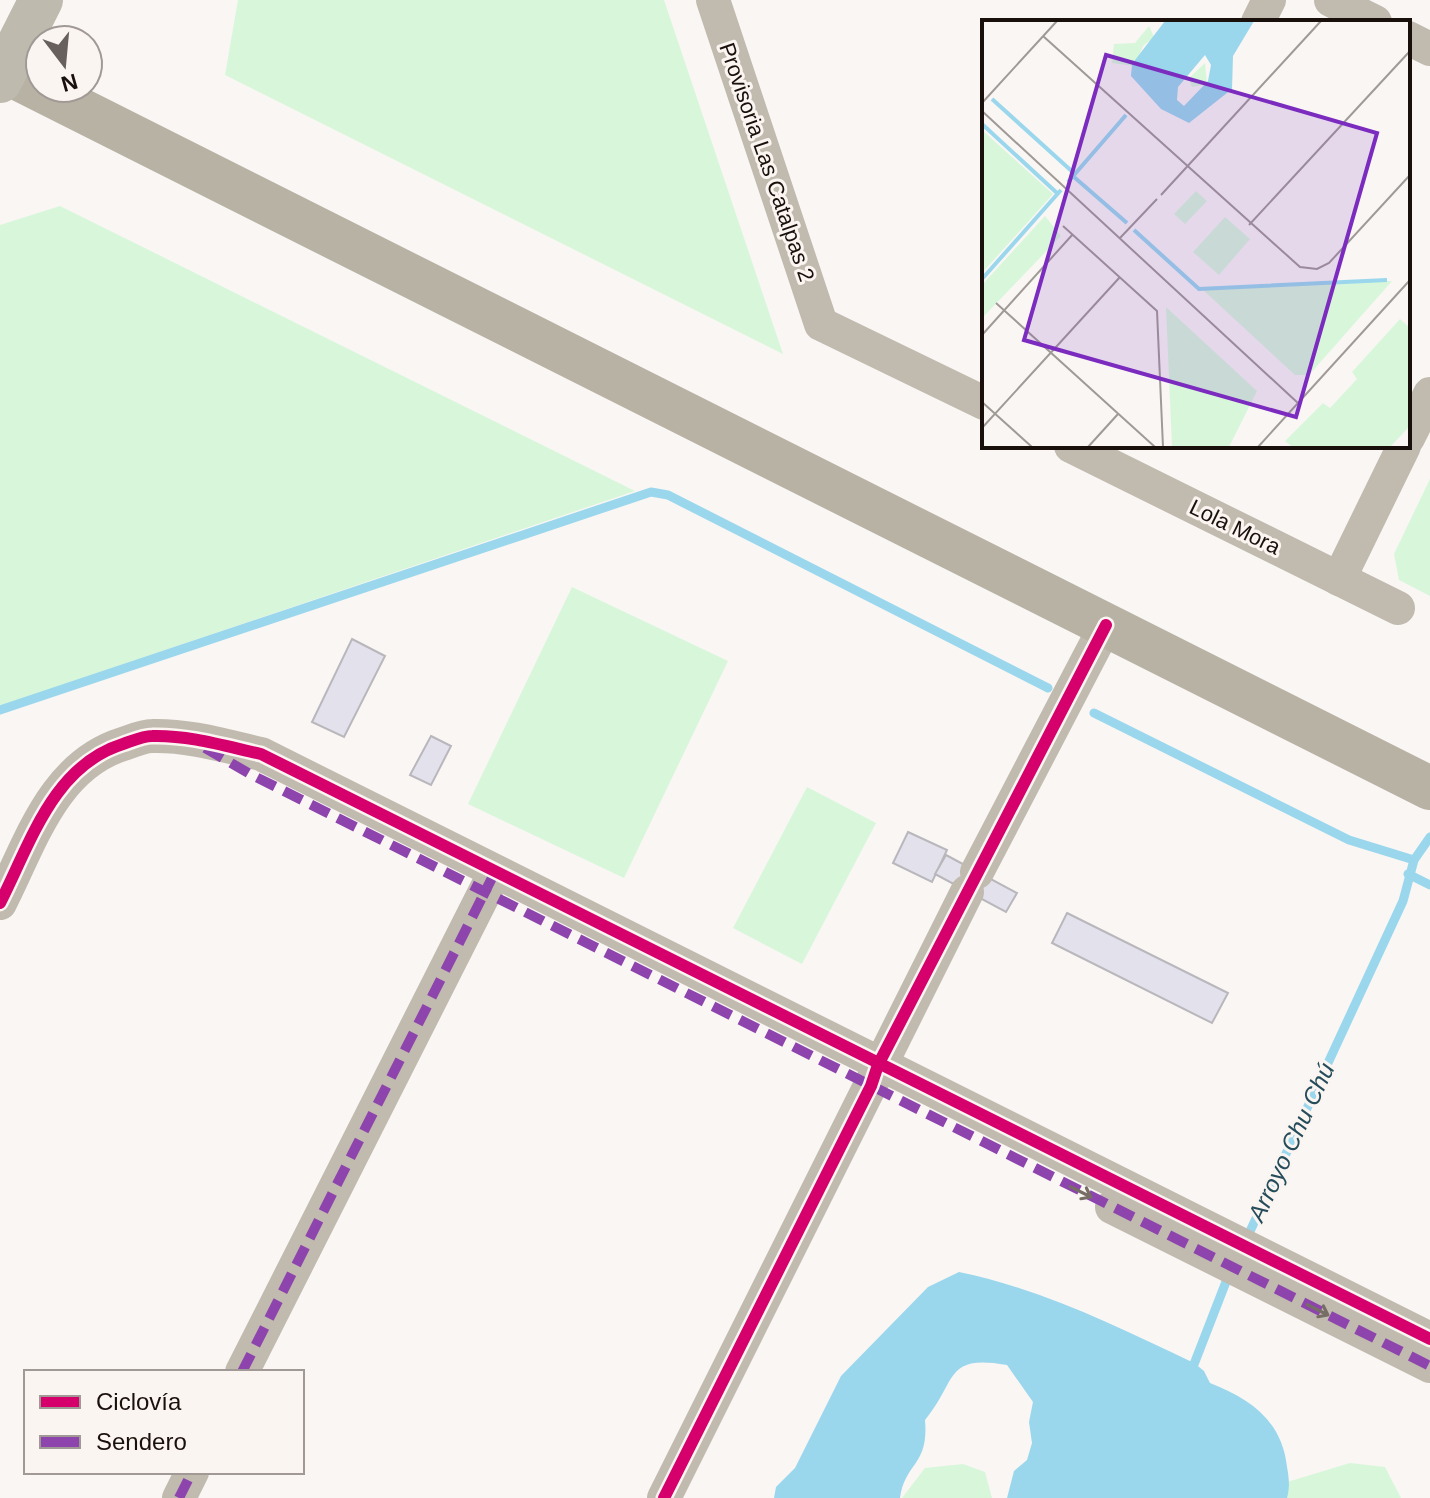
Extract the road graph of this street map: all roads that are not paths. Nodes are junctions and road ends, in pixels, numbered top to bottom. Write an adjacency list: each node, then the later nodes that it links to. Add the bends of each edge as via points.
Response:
1 (41, 0): 9 (highway)
2 (713, 0): 11 (street, Provisoria Las Catalpas 2, via 821,324)
3 (1269, 0): 5 (street)
4 (1331, 0): 6 (street)
5 (1259, 20)
6 (1371, 20)
7 (1410, 39): 8 (street)
8 (1430, 49)
9 (2, 76): 17 (main road)
10 (1430, 394): 12 (street)
11 (982, 402)
12 (1410, 434)
13 (1075, 448): 15 (street, Lola Mora)
14 (1403, 448): 15 (street)
15 (1339, 579): 16 (street, Lola Mora)
16 (1398, 608)
17 (1106, 625): 18 (main road); 21 (street)
18 (1426, 786)
19 (489, 882): 20 (street, via 261,754 188,737 149,736 104,750 75,769 53,798); 21 (street); 25 (street)
20 (0, 903)
21 (875, 1075): 22 (street); 28 (street)
22 (1238, 1257): 23 (street); 24 (street, one-way to 24)
23 (1430, 1339)
24 (1430, 1366)
25 (243, 1370)
26 (191, 1474): 27 (street)
27 (179, 1498)
28 (664, 1498)

